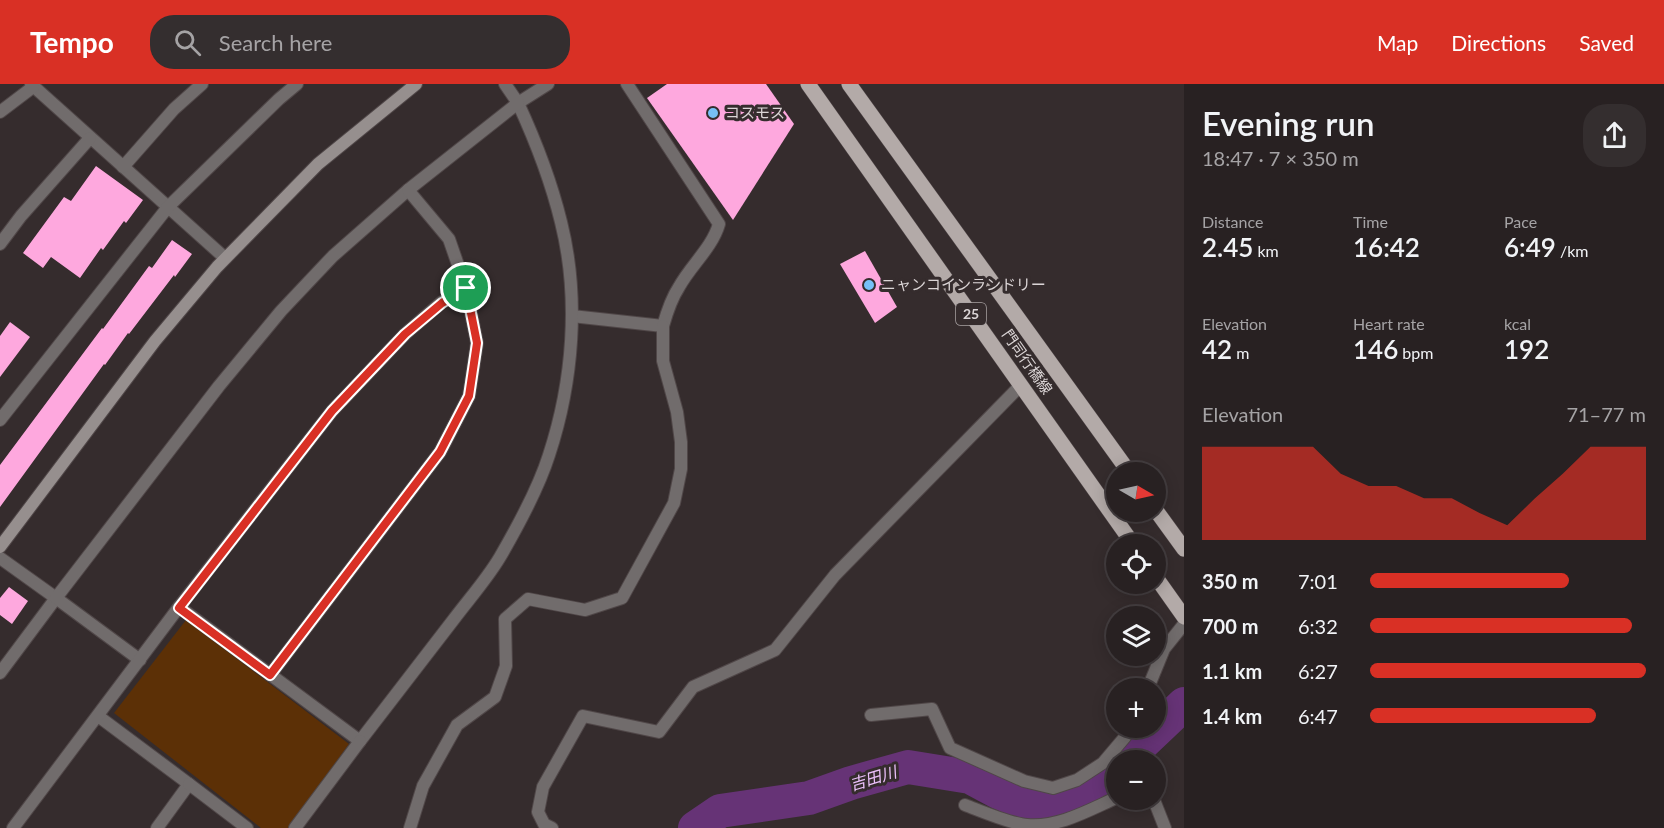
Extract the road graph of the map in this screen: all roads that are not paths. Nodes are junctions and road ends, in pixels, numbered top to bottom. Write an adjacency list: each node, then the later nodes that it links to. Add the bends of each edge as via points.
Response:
1 (202, 84): 13 (street, via 174,109)
2 (297, 84): 15 (street)
3 (416, 84): 17 (street, via 318,164)
4 (505, 84): 10 (street)
5 (548, 84): 10 (street)
6 (627, 84): 20 (street, via 719,224 679,286)
7 (808, 84): 21 (main road, 門司行橋線 / 25)
8 (849, 84): 23 (main road, 門司行橋線 / 25)
9 (32, 86): 11 (street); 12 (street)
10 (518, 103): 14 (street); 19 (street, via 537,146 562,224)
11 (0, 112)
12 (90, 138): 13 (street); 16 (street)
13 (123, 167): 15 (street)
14 (408, 190): 18 (street, via 449,239); 30 (street, via 333,256 281,311)
15 (168, 207): 17 (street); 22 (street)
16 (0, 244)
17 (225, 258): 26 (street, via 155,341)
18 (466, 288): 31 (street, via 405,334 332,411); 36 (street, via 477,343 469,396 440,452)
19 (572, 316): 20 (street); 41 (street, via 569,362 549,456 527,507 499,559)
20 (663, 326): 51 (street, via 663,361 681,442 681,469 674,503 622,598 585,610 528,599 505,619 506,666 495,697 456,725 423,786)
21 (1021, 385): 25 (main road, 門司行橋線 / 25); 52 (street, via 835,574 775,650 693,687 659,732 583,716 543,787 538,812 544,824)
22 (0, 420)
23 (1122, 462)
24 (1164, 522): 27 (main road)
25 (1126, 534)
26 (0, 547)
27 (1184, 549)
28 (0, 558): 30 (street)
29 (1166, 592): 32 (main road)
30 (56, 598): 34 (street); 35 (street)
31 (179, 608): 34 (street); 36 (street)
32 (1184, 617)
33 (1184, 624): 37 (street, via 1164,649)
34 (140, 660): 39 (street)
35 (0, 673)
36 (270, 675): 41 (street)
37 (1152, 678)
38 (871, 715): 40 (street, via 932,709 950,748 1024,781 1053,788 1077,780 1103,764)
39 (98, 716): 42 (street); 47 (street)
40 (1124, 738)
41 (360, 741): 50 (street)
42 (189, 784): 48 (street); 49 (street)
43 (1106, 802): 46 (street, via 1043,826)
44 (965, 805): 46 (street)
45 (1158, 810): 53 (street)
46 (1025, 827)
47 (13, 828)
48 (157, 828)
49 (248, 828)
50 (296, 828)
51 (410, 828)
52 (552, 828)
53 (1165, 828)

